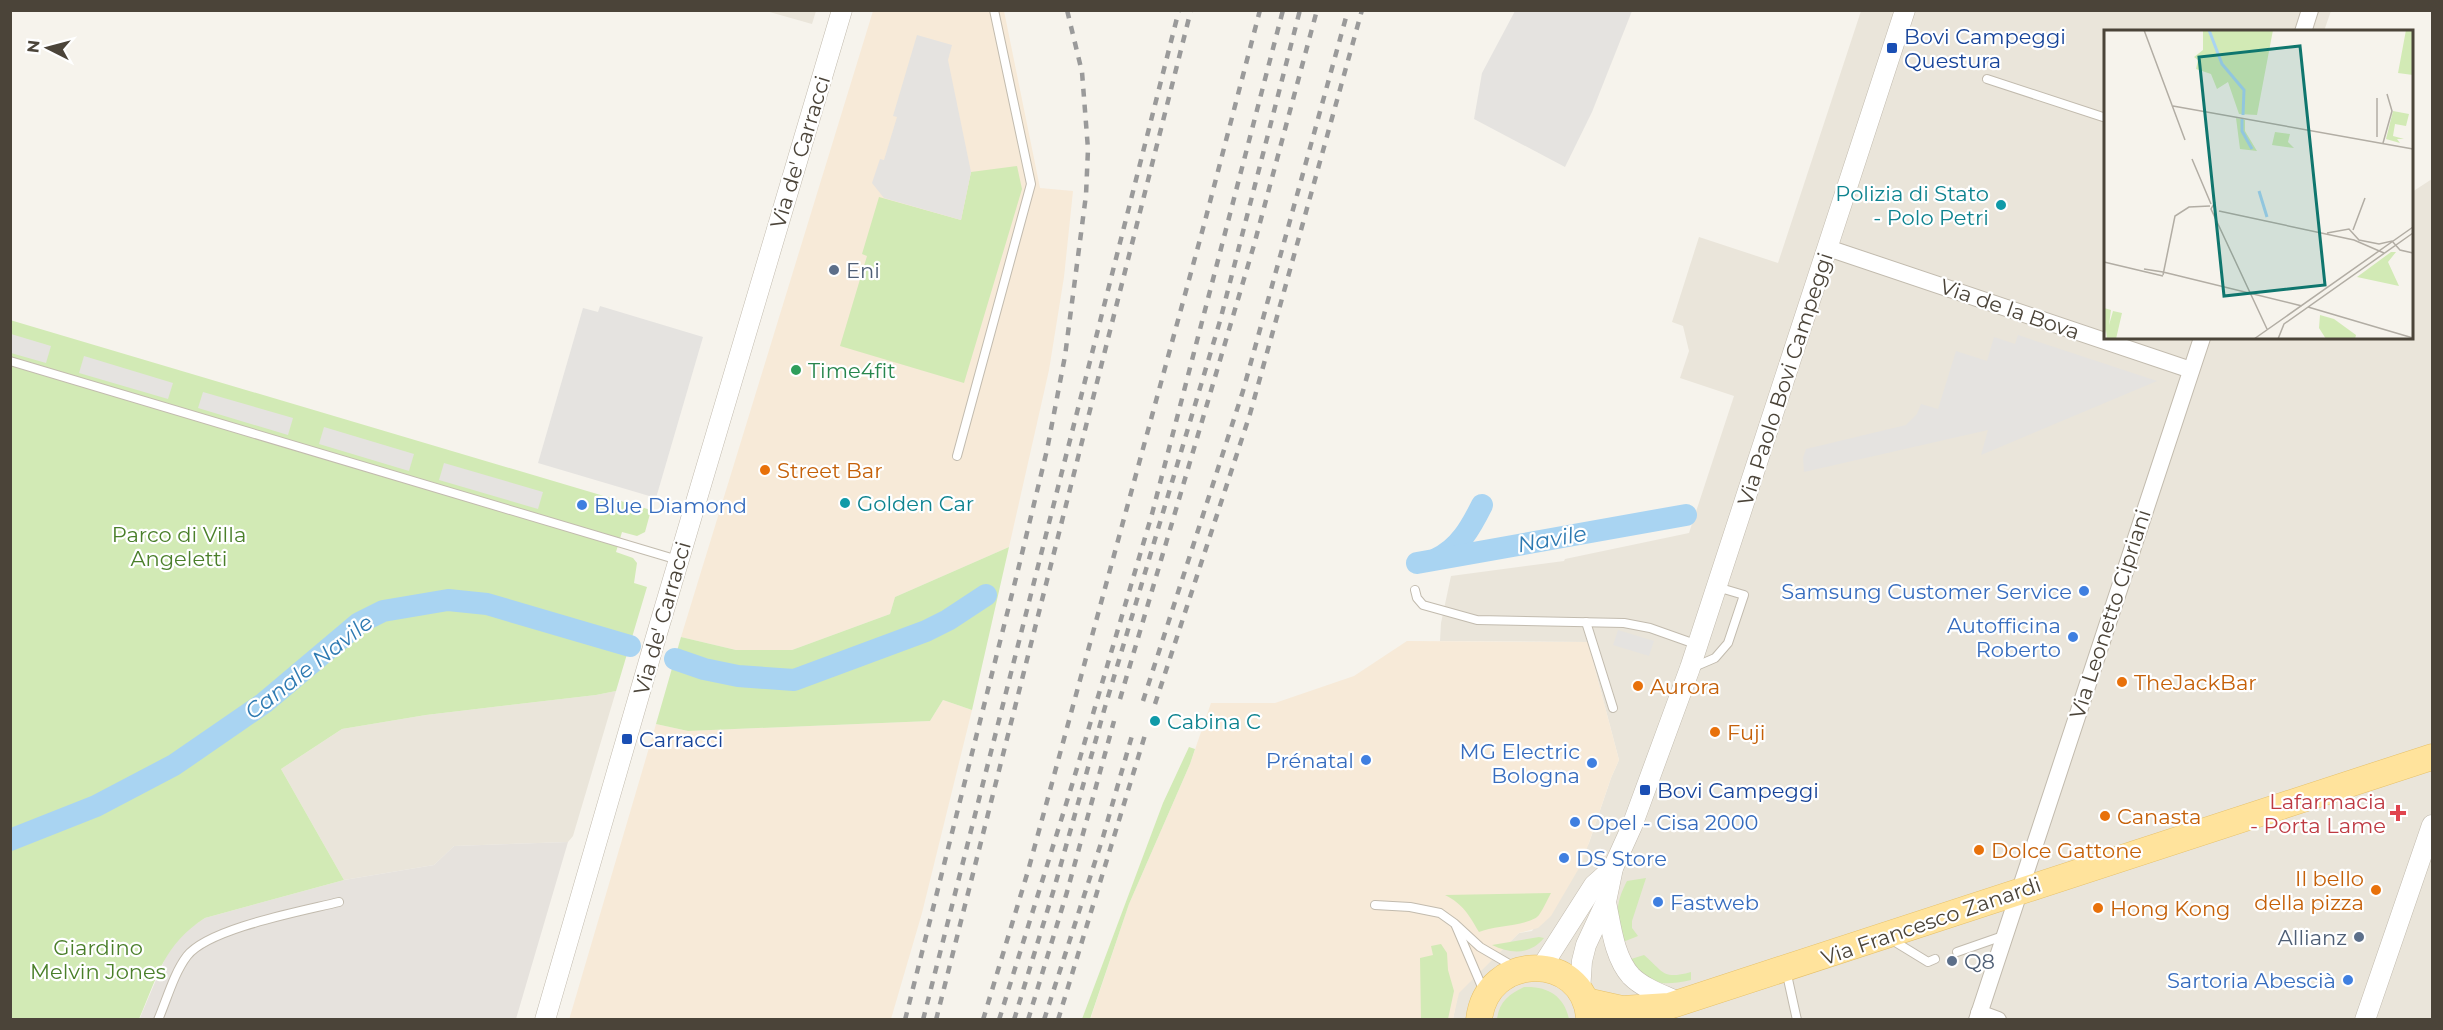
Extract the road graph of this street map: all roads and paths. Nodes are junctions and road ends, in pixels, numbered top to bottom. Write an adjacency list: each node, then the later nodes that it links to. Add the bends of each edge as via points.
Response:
1 (842, 10): 13 (street, Via de' Carracci)
2 (994, 10): 12 (lane, via 1031,184)
3 (1905, 10): 8 (street, Via Paolo Bovi Campeggi)
4 (2310, 10): 5 (street)
5 (2304, 30)
6 (1987, 79): 7 (lane)
7 (2104, 117)
8 (1828, 248): 11 (street, Via de la Bova); 14 (street, Via Paolo Bovi Campeggi)
9 (2202, 339): 11 (street, Via Leonetto Cipriani)
10 (10, 362): 13 (lane)
11 (2191, 370): 23 (street, Via Leonetto Cipriani)
12 (957, 456)
13 (678, 560): 39 (street, Via de' Carracci)
14 (1717, 587): 17 (street, Via Paolo Bovi Campeggi); 18 (lane, via 1744,595 1728,643 1715,658)
15 (1415, 590): 16 (lane, via 1423,605 1477,620)
16 (1586, 622): 17 (lane, via 1636,625); 19 (lane)
17 (1698, 645): 18 (street, Via Paolo Bovi Campeggi)
18 (1690, 668): 22 (street, Via Paolo Bovi Campeggi)
19 (1613, 708)
20 (2433, 757): 23 (main road, Via Francesco Zanardi)
21 (2433, 825): 42 (street)
22 (1613, 868): 25 (street, Via Paolo Bovi Campeggi); 32 (street, Via Paolo Bovi Campeggi, via 1594,885)
23 (2018, 891): 28 (main road, Via Francesco Zanardi); 29 (street, Via Leonetto Cipriani)
24 (339, 902): 38 (lane, via 204,941 186,957)
25 (1606, 902): 34 (street, Via Paolo Bovi Campeggi, via 1582,961); 36 (street, Via Paolo Bovi Campeggi, via 1618,955 1630,975)
26 (1375, 905): 27 (lane, via 1426,909)
27 (1454, 922): 32 (lane, via 1480,947); 35 (lane)
28 (1886, 936): 31 (lane, via 1928,962); 33 (main road, Via Francesco Zanardi)
29 (2003, 936): 30 (lane); 37 (street, Via Leonetto Cipriani)
30 (1958, 952)
31 (1935, 959)
32 (1530, 969): 34 (main road, via 1563,975); 35 (main road, via 1500,980)
33 (1786, 969): 36 (main road, Via Francesco Zanardi); 40 (lane)
34 (1585, 1004): 36 (main road, Via Francesco Zanardi)
35 (1483, 1008)
36 (1666, 1009)
37 (1978, 1016): 41 (street)
38 (158, 1020)
39 (545, 1020)
40 (1797, 1020)
41 (1998, 1020)
42 (2365, 1020)

